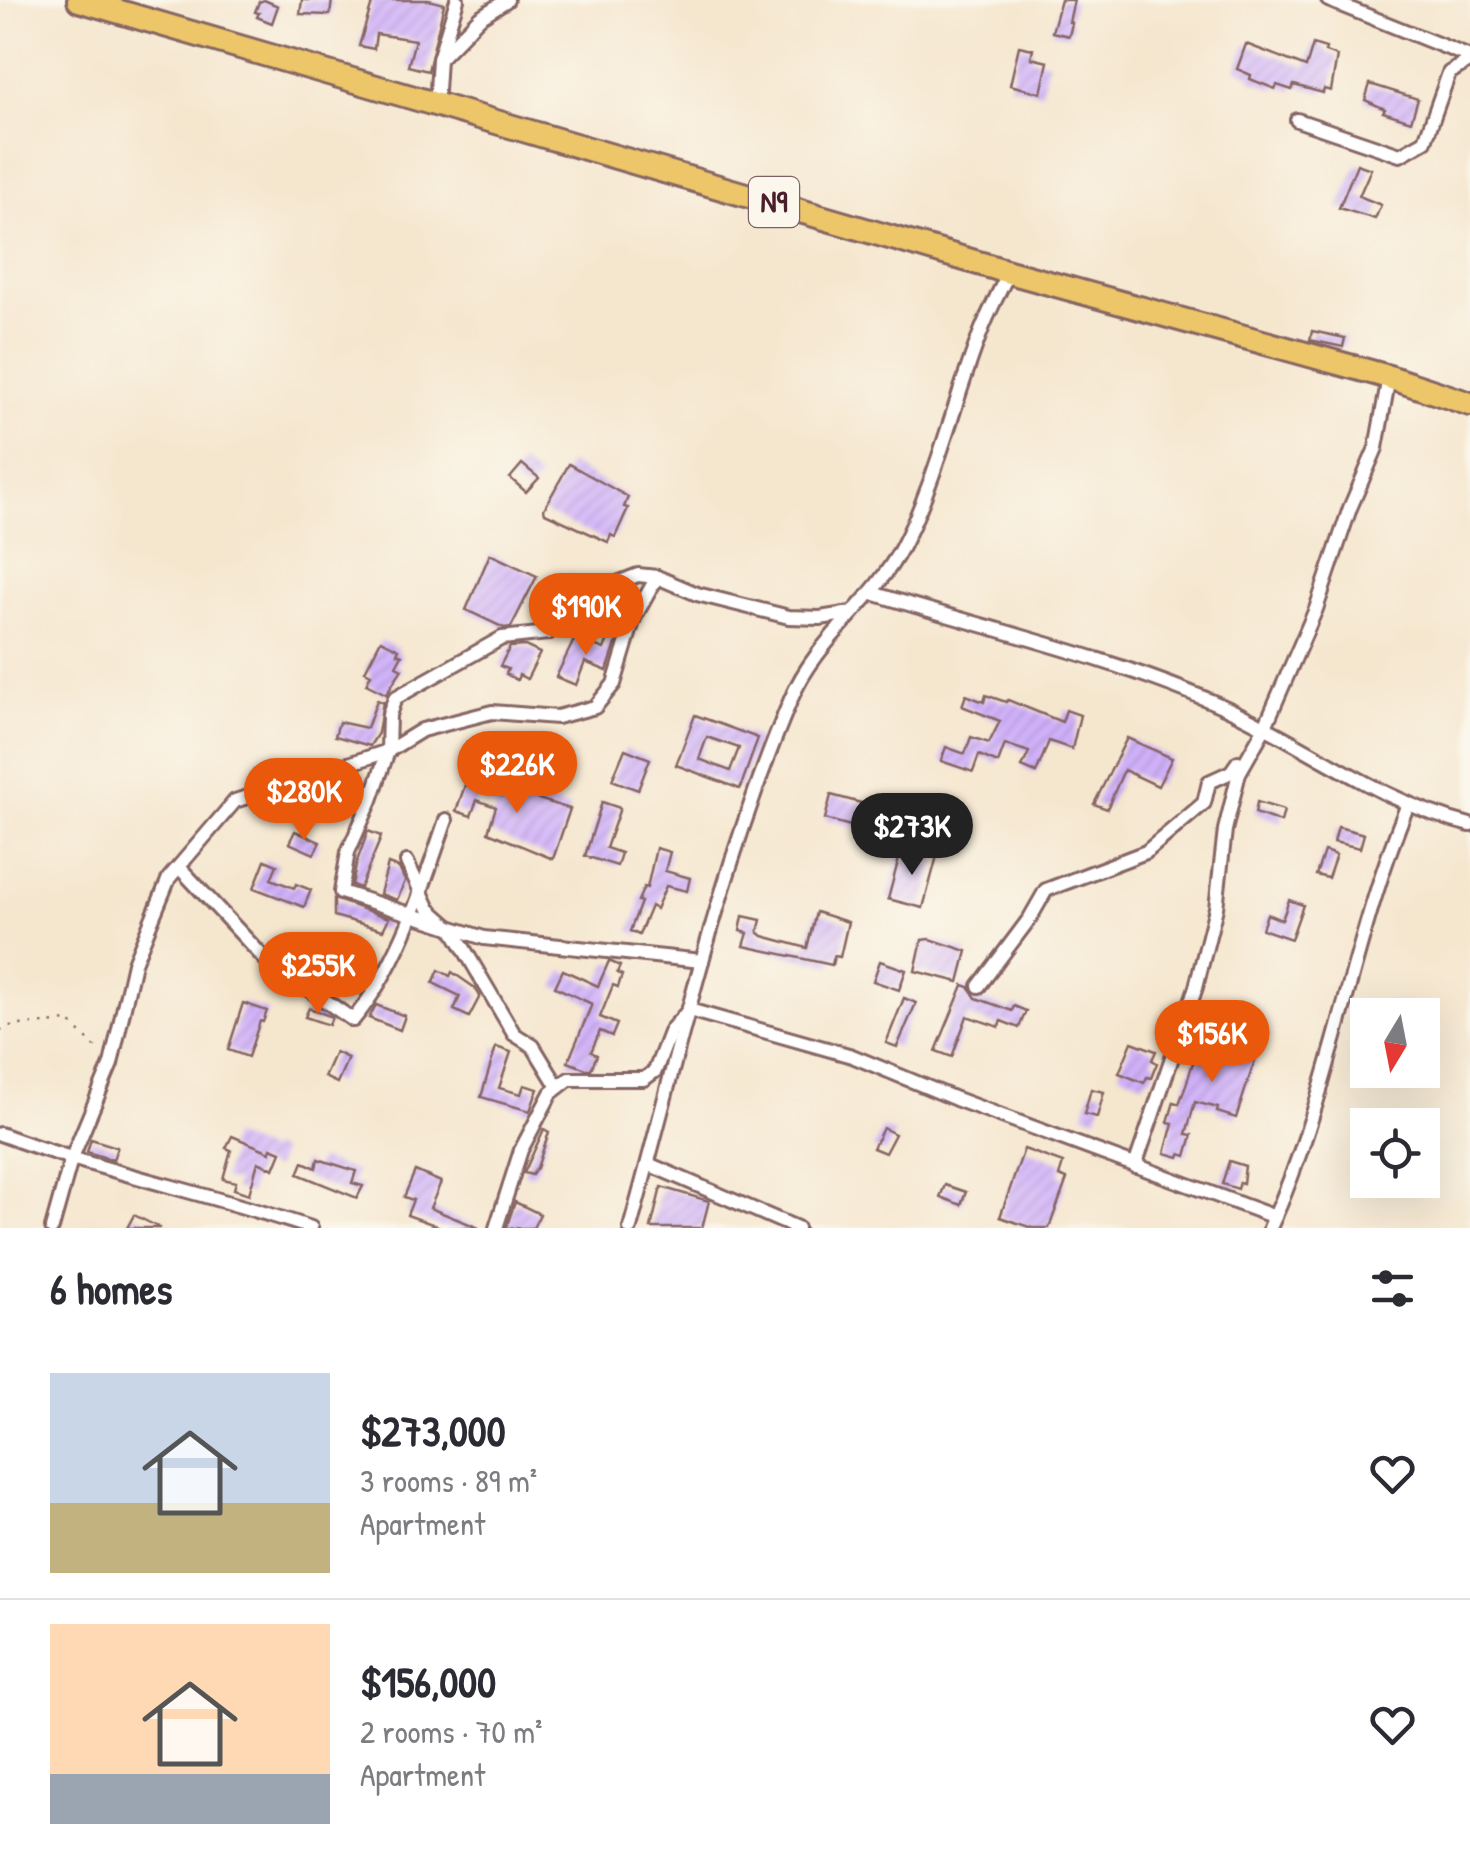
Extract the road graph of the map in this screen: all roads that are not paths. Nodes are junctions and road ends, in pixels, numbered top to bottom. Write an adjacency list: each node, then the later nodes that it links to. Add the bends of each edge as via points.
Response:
1 (457, 0): 6 (street)
2 (507, 0): 6 (street)
3 (1328, 0): 5 (street)
4 (84, 1): 7 (highway, N9)
5 (1470, 58): 8 (street, via 1449,73 1425,141 1400,156)
6 (439, 59): 7 (street)
7 (436, 106): 9 (highway, N9)
8 (1297, 120)
9 (1009, 272): 10 (highway, N9); 13 (street, via 980,332 921,505)
10 (1389, 377): 11 (highway, N9); 15 (street, via 1376,448)
11 (1470, 404)
12 (656, 577): 14 (street, via 789,617); 16 (street, via 638,575 594,592 548,632 502,638 407,689 394,698 389,714); 16 (street, via 634,618 614,684 595,707 557,717 492,712 422,730)
13 (872, 593): 14 (street); 15 (street, via 1139,675)
14 (851, 613): 25 (street, via 793,694)
15 (1264, 728): 17 (street); 26 (street, via 1231,772 1209,782 1204,802 1166,839 1046,890); 32 (street, via 1239,773 1196,988)
16 (388, 751): 21 (street, via 235,801); 23 (street, via 348,852 341,892)
17 (1408, 804): 19 (street); 34 (street)
18 (446, 820): 22 (street)
19 (1470, 825)
20 (407, 862): 22 (street)
21 (179, 866): 23 (street, via 264,958 353,1020); 30 (street, via 134,963 112,1064)
22 (421, 891): 23 (street); 24 (street, via 429,909)
23 (412, 915): 24 (street)
24 (453, 930): 25 (street); 28 (street, via 514,1034 533,1046)
25 (702, 962): 27 (street)
26 (980, 986)
27 (690, 1010): 28 (street, via 644,1079 568,1079); 31 (street); 32 (street, via 852,1056)
28 (558, 1087): 37 (street, via 522,1150)
29 (0, 1134): 30 (street)
30 (71, 1160): 35 (street); 36 (street)
31 (648, 1164): 33 (street); 38 (street)
32 (1135, 1166): 34 (street)
33 (769, 1222): 39 (street)
34 (1273, 1222)
35 (52, 1228)
36 (311, 1228)
37 (496, 1228)
38 (630, 1228)
39 (798, 1228)

